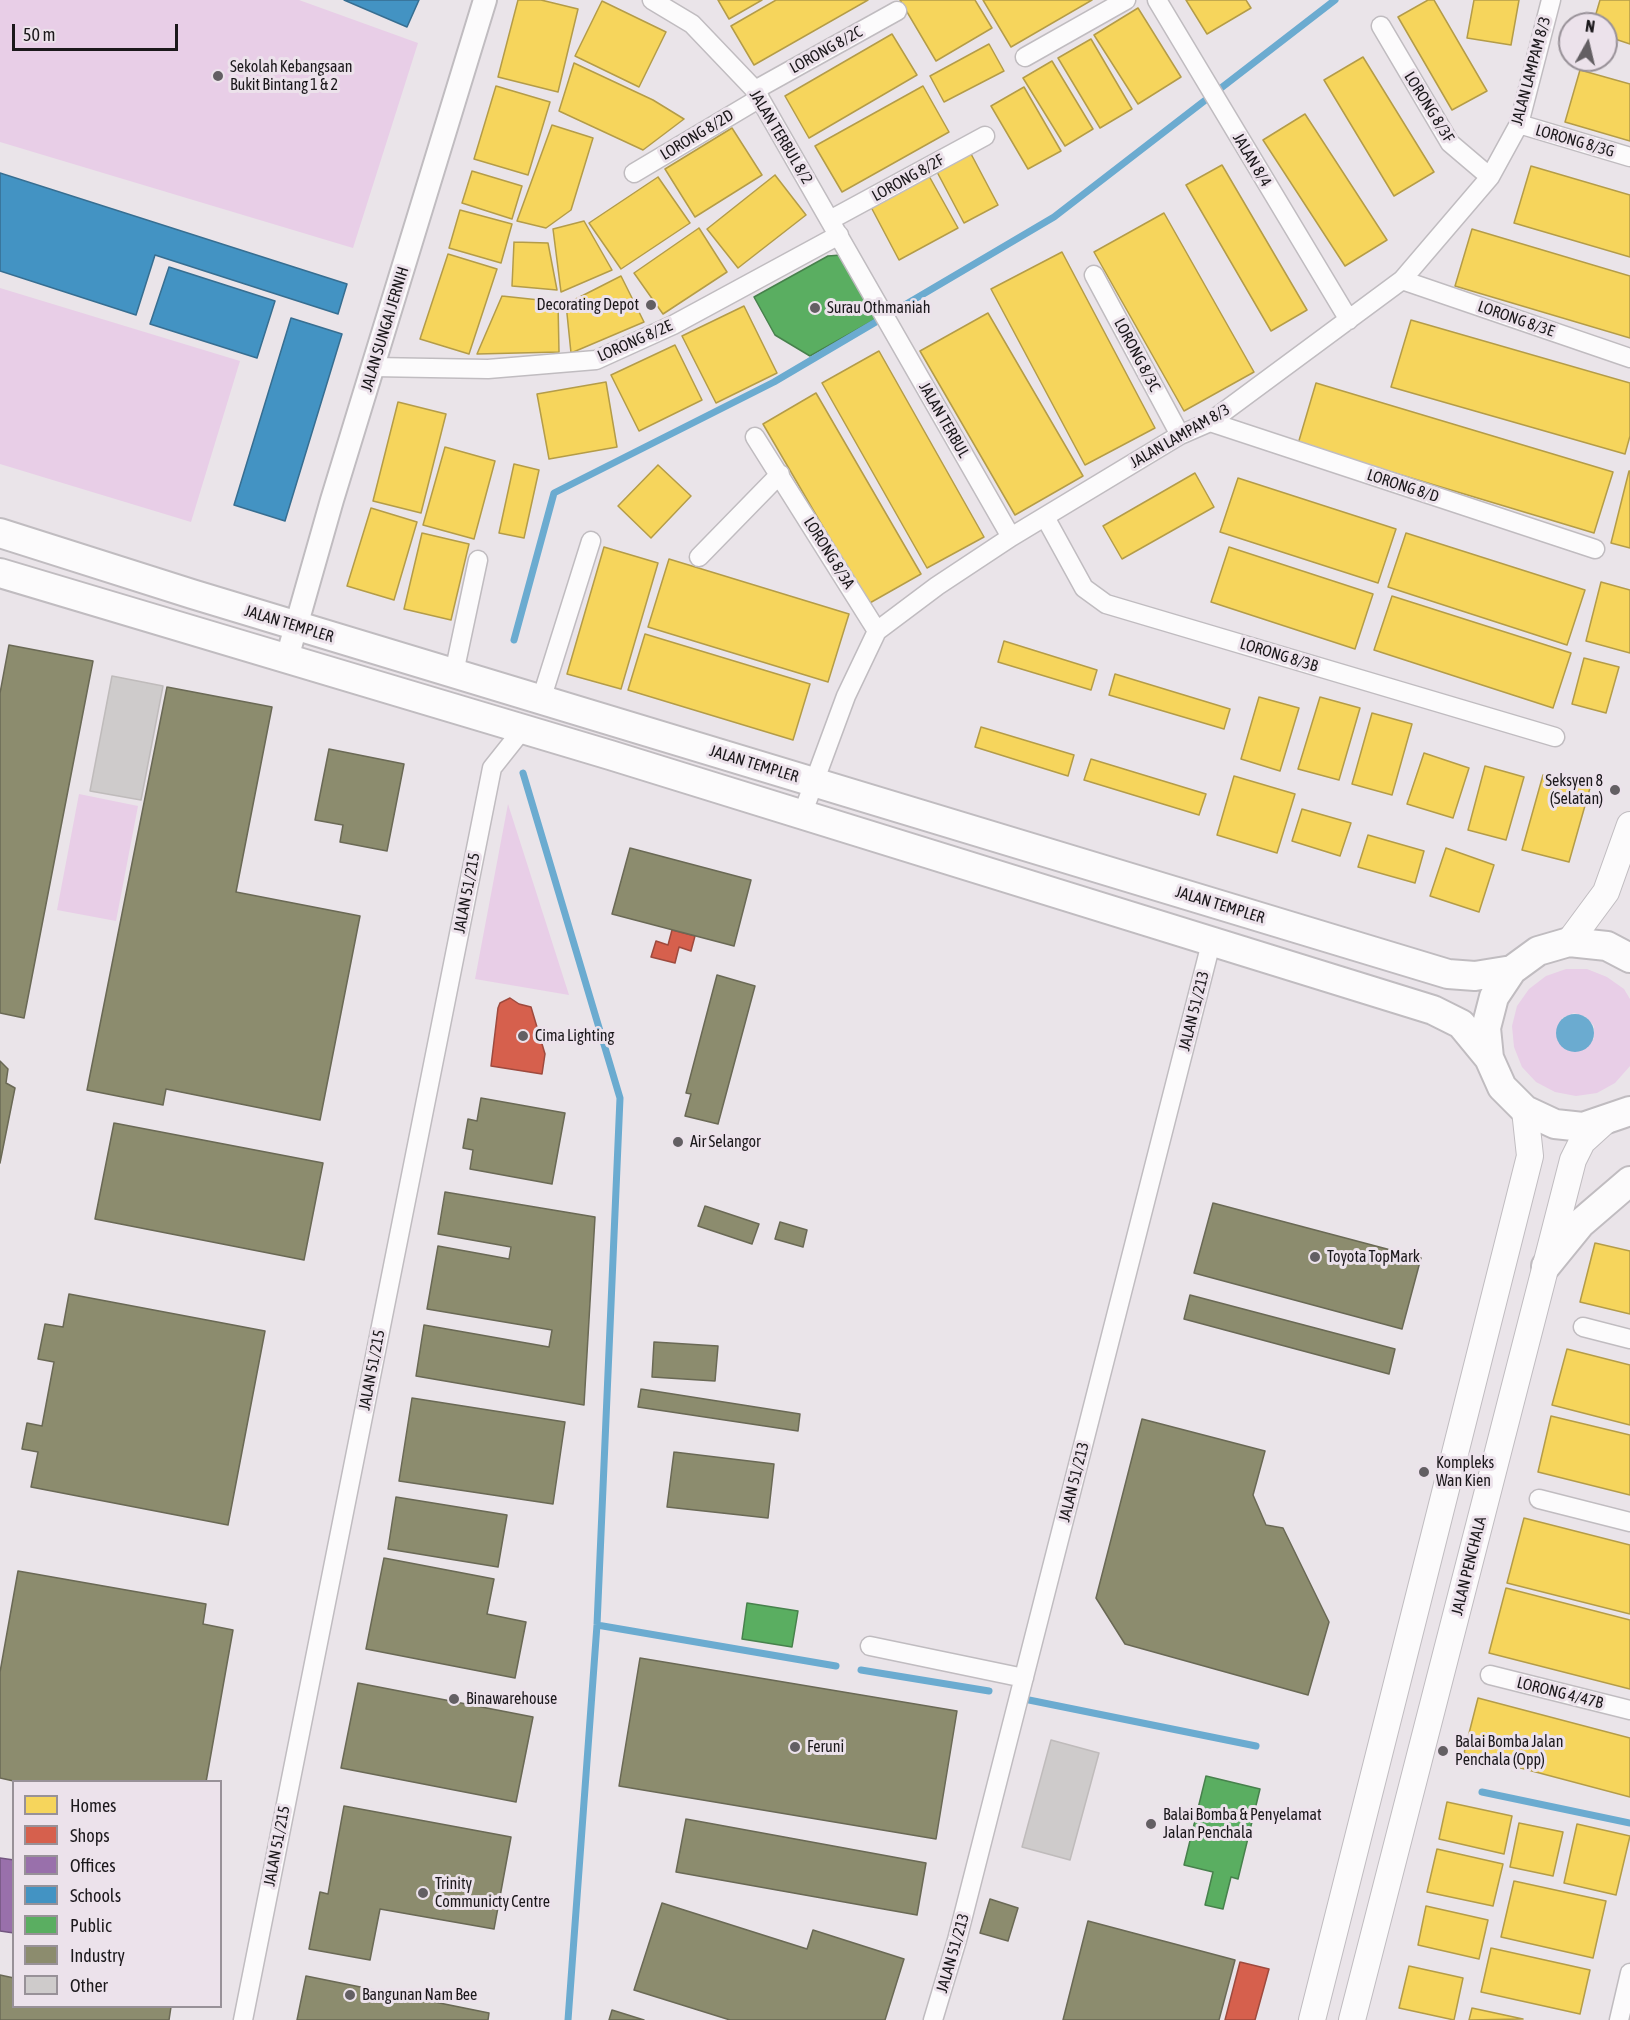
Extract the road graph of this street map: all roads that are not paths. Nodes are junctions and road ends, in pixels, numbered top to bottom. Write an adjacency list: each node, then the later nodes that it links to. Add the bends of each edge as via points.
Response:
1 (485, 0): 21 (street, JALAN SUNGAI JERNIH)
2 (652, 0): 9 (street, JALAN TERBUL 8/2, via 692,24)
3 (1126, 0): 8 (street)
4 (1157, 0): 19 (street, JALAN 8/4)
5 (1551, 0): 10 (street, JALAN LAMPAM 8/3)
6 (897, 11): 9 (street, LORONG 8/2C)
7 (1381, 26): 14 (street, LORONG 8/3F, via 1450,143)
8 (1025, 57)
9 (757, 94): 13 (street, LORONG 8/2D); 15 (street, JALAN TERBUL 8/2)
10 (1519, 124): 12 (street, LORONG 8/3G); 14 (street, JALAN LAMPAM 8/3)
11 (985, 136): 15 (street, LORONG 8/2F)
12 (1630, 157)
13 (634, 173)
14 (1490, 177): 17 (street, JALAN LAMPAM 8/3)
15 (835, 228): 18 (street, JALAN TERBUL 8/2); 21 (street, LORONG 8/2E, via 673,325 596,360 488,369)
16 (1094, 275): 23 (street, LORONG 8/3C)
17 (1402, 280): 19 (street, JALAN LAMPAM 8/3); 20 (street, LORONG 8/3E)
18 (877, 302): 28 (street, JALAN TERBUL)
19 (1349, 320): 22 (street, JALAN LAMPAM 8/3)
20 (1630, 358)
21 (373, 367): 34 (street, JALAN SUNGAI JERNIH)
22 (1210, 422): 23 (street, JALAN LAMPAM 8/3); 30 (street, LORONG 8/D)
23 (1180, 435): 26 (street, JALAN LAMPAM 8/3)
24 (755, 437): 25 (street, LORONG 8/3A)
25 (780, 474): 31 (street); 35 (street, LORONG 8/3A)
26 (1044, 517): 28 (street, JALAN LAMPAM 8/3); 40 (street, LORONG 8/3B, via 1084,588 1106,604)
27 (0, 533): 34 (main road, JALAN TEMPLER)
28 (1011, 537): 35 (street, JALAN LAMPAM 8/3)
29 (591, 541): 38 (street)
30 (1596, 549)
31 (699, 557)
32 (478, 560): 37 (street)
33 (0, 573): 36 (main road, JALAN TEMPLER)
34 (296, 626): 36 (street, JALAN SUNGAI JERNIH); 37 (main road, JALAN TEMPLER)
35 (877, 631): 41 (street, JALAN LAMPAM 8/3, via 846,696)
36 (287, 658): 39 (main road, JALAN TEMPLER)
37 (454, 674): 38 (main road, JALAN TEMPLER)
38 (541, 700): 41 (main road, JALAN TEMPLER)
39 (523, 729): 42 (main road, JALAN TEMPLER); 65 (street, JALAN 51/215, via 492,768)
40 (1555, 737)
41 (813, 782): 42 (street, JALAN LAMPAM 8/3); 47 (main road, JALAN TEMPLER, via 1449,974 1475,976)
42 (802, 815): 45 (main road, JALAN TEMPLER)
43 (1630, 825): 44 (main road, via 1606,892)
44 (1569, 942): 46 (main road, via 1606,946); 47 (main road, via 1538,951)
45 (1211, 943): 48 (main road, JALAN TEMPLER, via 1433,1010 1461,1024); 60 (street, JALAN 51/213)
46 (1630, 958)
47 (1512, 970): 48 (main road, via 1494,997 1486,1028)
48 (1489, 1058): 49 (main road, via 1502,1087)
49 (1525, 1110): 51 (main road, via 1555,1124 1583,1127); 62 (main road, via 1530,1156)
50 (1630, 1111): 51 (main road)
51 (1604, 1122): 53 (main road, JALAN PENCHALA, via 1582,1142 1573,1160)
52 (1630, 1181): 53 (main road, via 1581,1223)
53 (1546, 1266): 63 (main road, JALAN PENCHALA)
54 (1583, 1327): 55 (street)
55 (1630, 1339)
56 (1539, 1499): 57 (street)
57 (1630, 1522)
58 (870, 1646): 60 (street)
59 (1490, 1675): 61 (street, LORONG 4/47B)
60 (1024, 1678): 66 (street, JALAN 51/213)
61 (1630, 1710)
62 (1350, 1870): 63 (main road); 67 (main road)
63 (1388, 1880): 68 (main road, JALAN PENCHALA)
64 (1630, 1973): 69 (street)
65 (243, 2020)
66 (933, 2020)
67 (1312, 2020)
68 (1352, 2020)
69 (1618, 2020)

